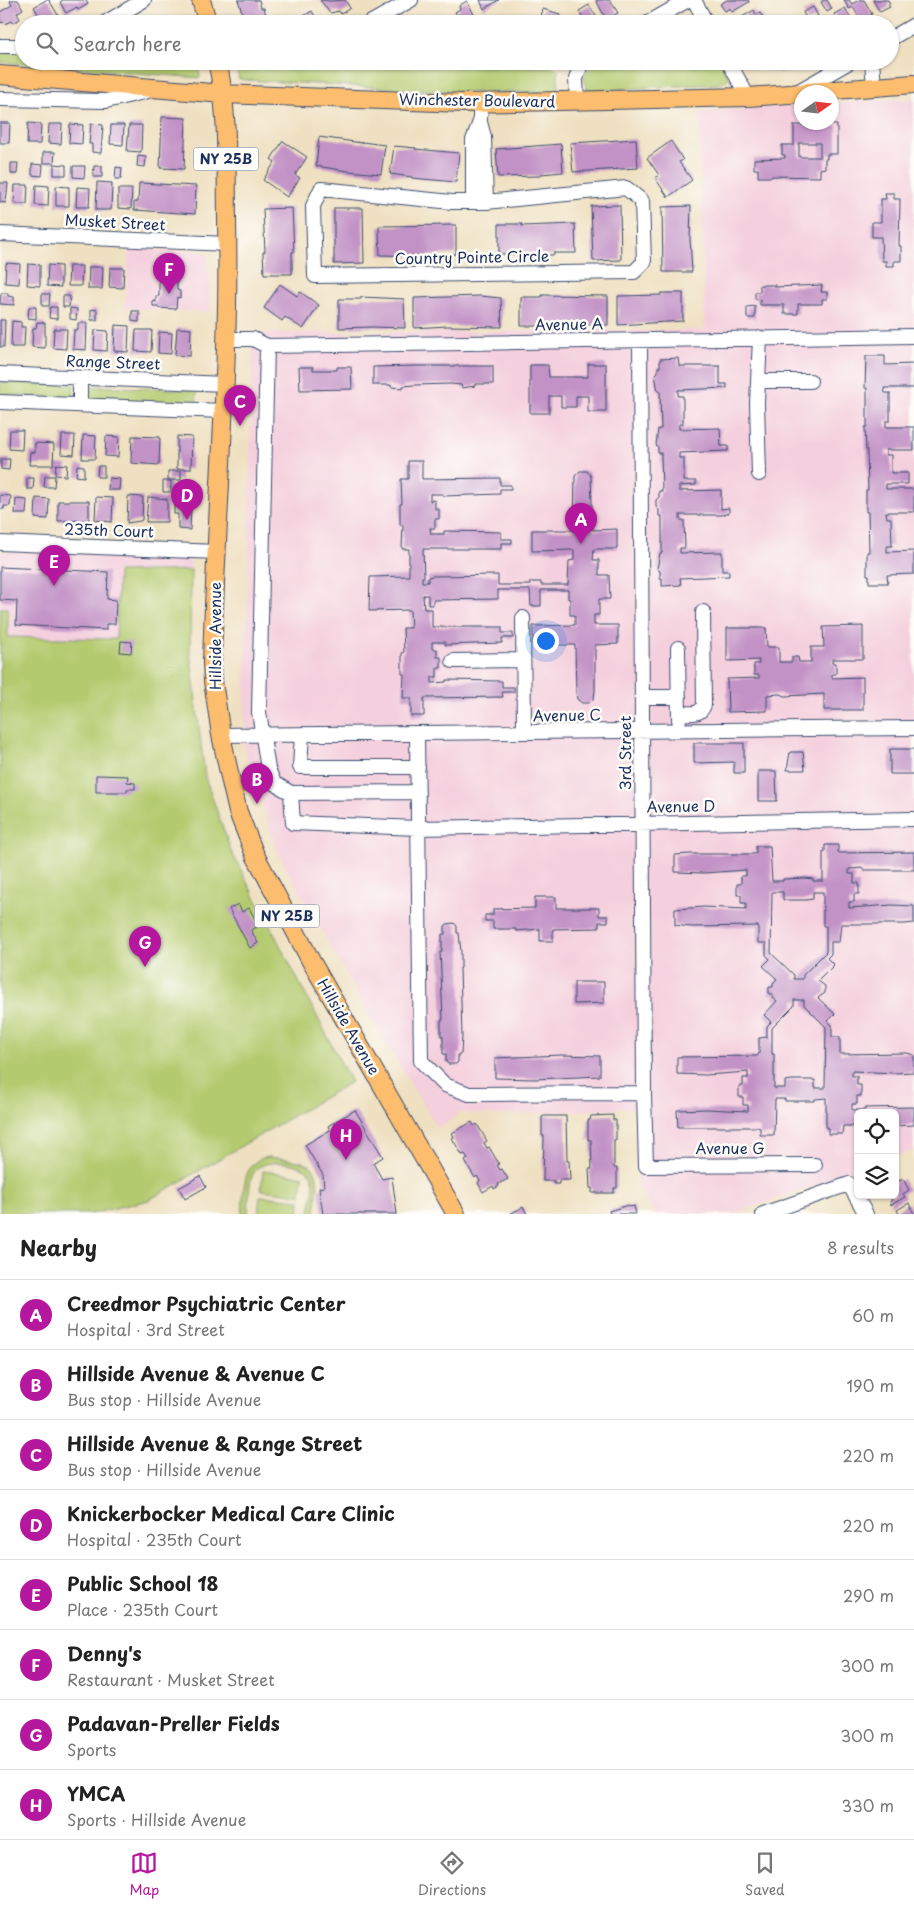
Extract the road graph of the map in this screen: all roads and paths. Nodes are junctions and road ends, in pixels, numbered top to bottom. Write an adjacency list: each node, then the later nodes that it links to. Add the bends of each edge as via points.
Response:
1 (144, 0): 6 (street)
2 (201, 0): 7 (main road)
3 (411, 0): 8 (street)
4 (688, 0): 9 (street)
5 (694, 0): 10 (street)
6 (118, 15)
7 (205, 15)
8 (389, 15)
9 (662, 15)
10 (702, 15)
11 (914, 25): 12 (street)
12 (899, 34)
13 (0, 46): 14 (street)
14 (15, 46)
15 (219, 70): 26 (main road, Hillside Avenue / NY 25B)
16 (579, 70): 30 (street)
17 (733, 70): 28 (street)
18 (837, 70): 22 (street)
19 (873, 70): 23 (street)
20 (0, 75): 24 (main road, Winchester Boulevard)
21 (914, 84): 23 (main road, Winchester Boulevard)
22 (814, 85)
23 (874, 87): 25 (main road, Winchester Boulevard)
24 (153, 89): 26 (main road, Winchester Boulevard); 29 (street, Winchester Boulevard, via 106,102)
25 (839, 90)
26 (223, 94): 31 (main road, Winchester Boulevard); 34 (main road, Hillside Avenue / NY 25B)
27 (794, 94): 28 (main road, Winchester Boulevard)
28 (748, 97): 30 (main road, Winchester Boulevard)
29 (0, 99)
30 (577, 102): 31 (main road, Winchester Boulevard)
31 (480, 103): 32 (street, via 480,122 473,140)
32 (480, 202): 32 (street, Country Pointe Circle, via 626,188 642,202 644,262 634,272 315,276 313,206 321,189)
33 (0, 234): 34 (street, Musket Street)
34 (228, 244): 37 (main road, Hillside Avenue / NY 25B)
35 (914, 336): 36 (street, Avenue A)
36 (760, 338): 38 (street, Avenue A); 42 (street)
37 (227, 339): 39 (street, Avenue A, via 253,339); 44 (main road, Hillside Avenue / NY 25B)
38 (640, 340): 39 (street, Avenue A); 56 (street, 3rd Street)
39 (267, 346): 66 (street, via 259,712)
40 (0, 374): 41 (street, Range Street)
41 (80, 378): 44 (street, Range Street); 46 (street)
42 (758, 381): 43 (street); 48 (street)
43 (810, 381)
44 (224, 384): 47 (main road, Hillside Avenue / NY 25B)
45 (0, 402): 46 (street)
46 (80, 405): 47 (street)
47 (223, 411): 50 (main road, Hillside Avenue / NY 25B)
48 (759, 474)
49 (0, 543): 50 (street, 235th Court)
50 (217, 552): 65 (main road, Hillside Avenue / NY 25B, via 212,663)
51 (703, 612): 58 (street, via 704,705 698,713)
52 (523, 618): 55 (street)
53 (678, 648): 57 (street)
54 (453, 660): 55 (street)
55 (523, 660): 62 (street)
56 (642, 697): 57 (street); 60 (street, 3rd Street)
57 (679, 697): 58 (street)
58 (679, 712): 61 (street)
59 (914, 728): 61 (street, Avenue C)
60 (642, 731): 61 (street, Avenue C); 62 (street, Avenue C); 71 (street, 3rd Street)
61 (679, 731)
62 (524, 732): 63 (street, Avenue C)
63 (417, 733): 64 (street, Avenue C); 67 (street)
64 (302, 734): 66 (street, Avenue C); 67 (street, via 300,767)
65 (221, 735): 66 (street, Avenue C); 76 (main road, Hillside Avenue / NY 25B, via 238,812 255,855 311,961)
66 (263, 735): 69 (street, via 268,769 274,783)
67 (418, 767): 68 (street)
68 (418, 792): 69 (street); 72 (street)
69 (291, 793): 72 (street, Avenue D, via 293,822)
70 (914, 819): 71 (street, Avenue D)
71 (643, 824): 72 (street, Avenue D); 73 (street, 3rd Street)
72 (418, 828): 73 (street, via 421,1061 444,1085 469,1094)
73 (644, 1093): 75 (street, 3rd Street)
74 (815, 1165): 75 (street, Avenue G)
75 (646, 1166)
76 (456, 1214)
77 (763, 1214): 78 (street, via 849,1184)
78 (866, 1214)

